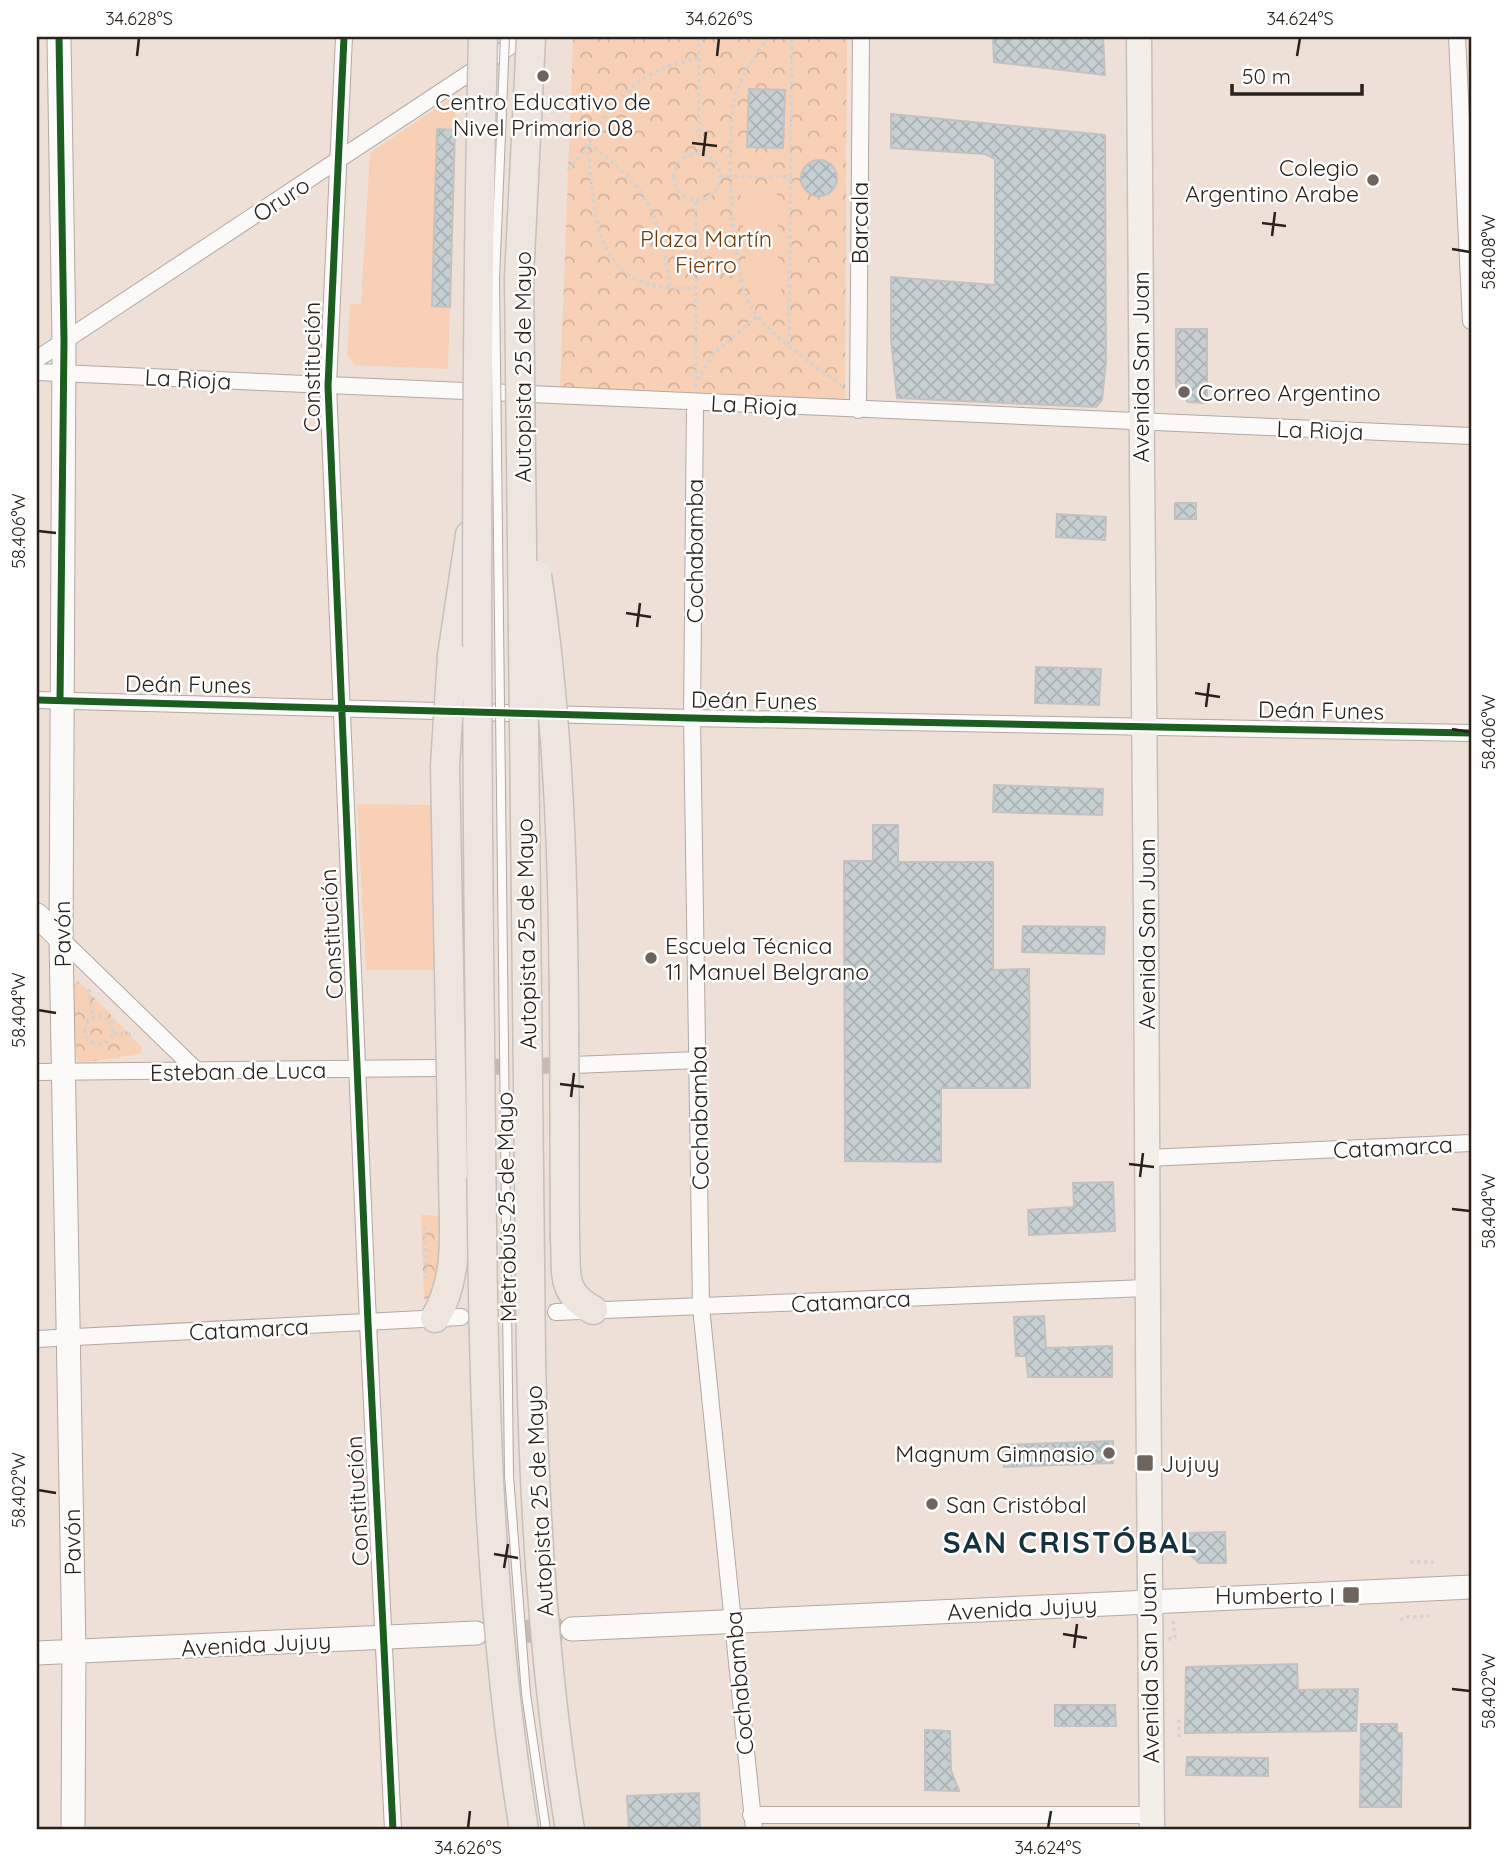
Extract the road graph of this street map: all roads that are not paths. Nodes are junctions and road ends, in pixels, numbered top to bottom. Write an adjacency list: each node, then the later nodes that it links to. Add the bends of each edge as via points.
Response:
1 (59, 37): 12 (street, Pavón)
2 (344, 37): 10 (street, Constitución)
3 (483, 37): 22 (highway, Autopista 25 de Mayo, bridge)
4 (505, 37): 61 (lane, Metrobús 25 de Mayo, bridge, via 495,279 509,1476 526,1694)
5 (524, 37): 10 (street, Oruro)
6 (531, 37): 21 (highway, Autopista 25 de Mayo, bridge, via 519,278)
7 (861, 37): 18 (street, Barcala)
8 (1139, 37): 19 (main road, Avenida San Juan)
9 (1457, 37): 11 (street)
10 (337, 163): 12 (street, Oruro); 16 (street, Constitución)
11 (1471, 321)
12 (64, 341): 13 (street, Oruro); 15 (street, Pavón)
13 (37, 359)
14 (37, 372): 15 (street, La Rioja)
15 (64, 373): 16 (street, La Rioja); 24 (street, Pavón)
16 (328, 386): 17 (street, La Rioja); 25 (street, Constitución)
17 (695, 403): 18 (street, La Rioja); 26 (street, Cochabamba)
18 (858, 404): 19 (street, La Rioja)
19 (1140, 423): 20 (street, La Rioja); 27 (main road, Avenida San Juan)
20 (1471, 436)
21 (523, 482): 42 (highway, bridge, via 548,649 560,779 568,1291); 62 (highway, Autopista 25 de Mayo, bridge, via 534,1478 543,1602)
22 (477, 498): 44 (highway, bridge, via 455,624 445,766 453,1174); 60 (highway, Autopista 25 de Mayo, bridge, via 486,1432 496,1600)
23 (37, 700): 24 (street, Deán Funes)
24 (60, 700): 25 (street, Deán Funes); 30 (street, Pavón)
25 (340, 707): 26 (street, Deán Funes); 34 (street, Constitución)
26 (692, 718): 27 (street, Deán Funes); 31 (street, Cochabamba)
27 (1145, 725): 28 (street, Deán Funes); 39 (main road, Avenida San Juan)
28 (1471, 733)
29 (37, 915): 30 (street)
30 (61, 939): 36 (street, Pavón); 37 (street)
31 (698, 1060): 32 (street); 41 (street, Cochabamba)
32 (573, 1065)
33 (438, 1068): 34 (street, Esteban de Luca)
34 (356, 1069): 37 (street, Esteban de Luca); 45 (street, Constitución)
35 (37, 1072): 36 (street, Esteban de Luca)
36 (65, 1072): 37 (street, Esteban de Luca); 46 (street, Pavón)
37 (197, 1072)
38 (1471, 1143): 39 (street, Catamarca)
39 (1148, 1158): 40 (main road, Avenida San Juan)
40 (1146, 1288): 41 (street, Catamarca); 49 (main road, Avenida San Juan)
41 (701, 1307): 42 (street, Catamarca); 50 (street, Cochabamba)
42 (593, 1310): 43 (street, Catamarca)
43 (556, 1312)
44 (448, 1318): 45 (street, Catamarca)
45 (368, 1323): 46 (street, Catamarca); 53 (street, Constitución)
46 (69, 1338): 47 (street, Catamarca); 54 (street, Pavón)
47 (37, 1339)
48 (1471, 1587): 49 (street, Avenida Jujuy)
49 (1148, 1602): 50 (street, Avenida Jujuy); 57 (main road, Avenida San Juan)
50 (733, 1623): 51 (street, Avenida Jujuy); 56 (street, Cochabamba)
51 (572, 1629)
52 (476, 1633): 53 (street, Avenida Jujuy)
53 (383, 1638): 54 (street, Avenida Jujuy); 59 (street, Constitución)
54 (74, 1652): 55 (street, Avenida Jujuy); 58 (street, Pavón)
55 (37, 1653)
56 (752, 1823): 57 (street)
57 (1152, 1823)
58 (73, 1830)
59 (393, 1830)
60 (524, 1830)
61 (546, 1830)
62 (570, 1830)

